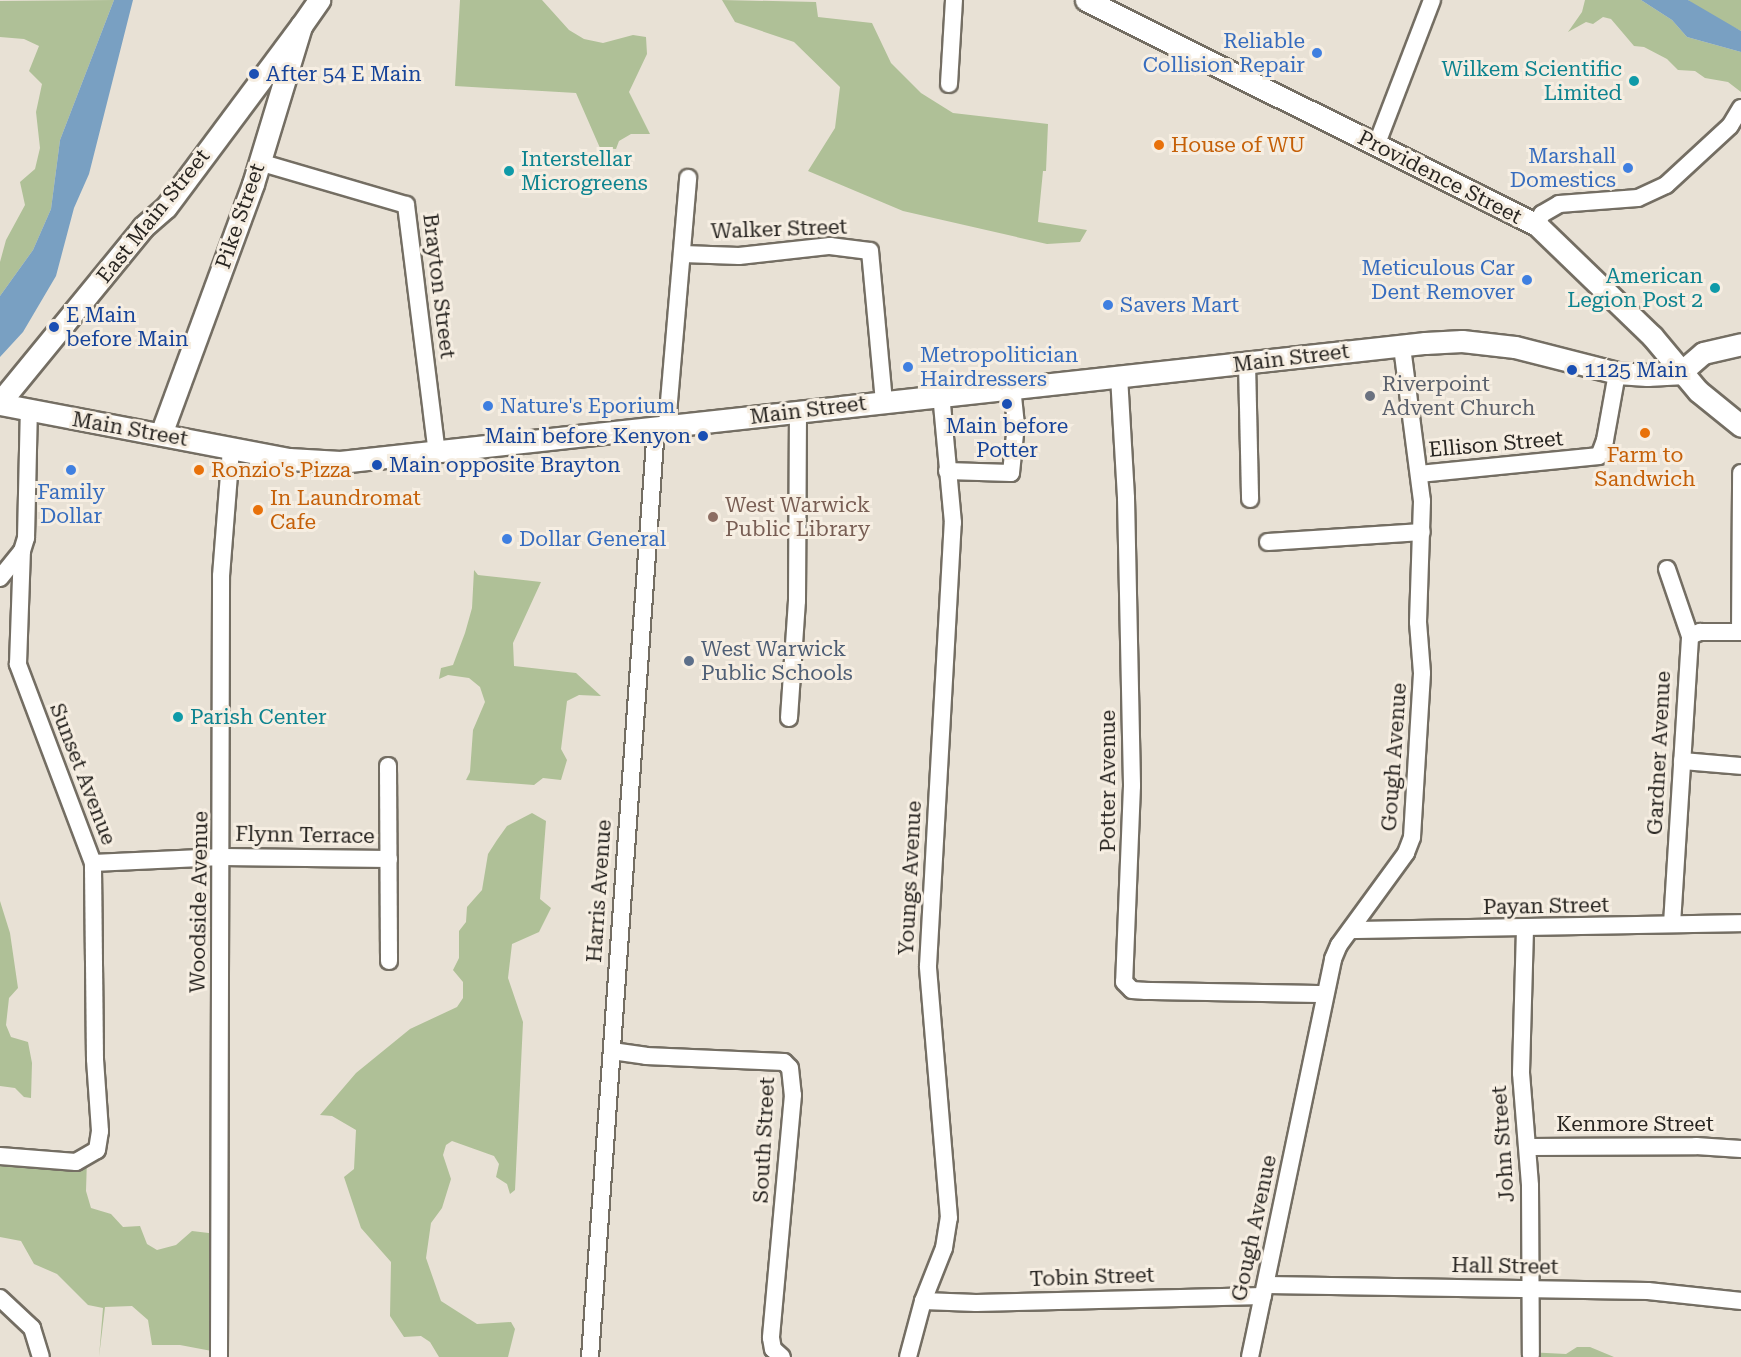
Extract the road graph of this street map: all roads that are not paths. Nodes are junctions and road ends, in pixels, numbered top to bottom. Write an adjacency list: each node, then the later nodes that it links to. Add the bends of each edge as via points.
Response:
1 (319, 0): 5 (main road, Pike Street)
2 (954, 0): 6 (street)
3 (1086, 0): 10 (main road, Providence Street)
4 (1432, 0): 10 (street)
5 (301, 27): 7 (main road, East Main Street); 9 (main road, Pike Street)
6 (949, 84)
7 (247, 99): 9 (main road); 24 (main road, East Main Street, via 166,207 143,227)
8 (1741, 108): 13 (street, via 1730,126 1666,185 1638,198 1559,204 1542,214)
9 (272, 119): 11 (main road, Pike Street)
10 (1376, 146): 13 (main road, Providence Street)
11 (259, 162): 29 (main road, Pike Street); 31 (street, Brayton Street, via 406,205)
12 (688, 178): 14 (street, Walker Street)
13 (1537, 225): 19 (main road, Providence Street, via 1652,336)
14 (683, 254): 23 (street, Walker Street, via 739,256 830,246 870,251); 27 (street, Walker Street)
15 (1741, 344): 19 (main road, via 1703,353)
16 (1402, 346): 17 (main road, Main Street); 18 (main road, Main Street, via 1462,341 1497,345); 34 (street, Gough Avenue)
17 (1247, 363): 20 (main road, Main Street); 35 (street)
18 (1617, 373): 19 (main road, Main Street); 34 (street, Ellison Street, via 1599,456)
19 (1680, 373): 28 (main road, Providence Street)
20 (1119, 376): 21 (main road, Main Street); 55 (street, Potter Avenue, via 1126,498 1132,798 1124,982 1132,990 1146,991)
21 (1012, 387): 22 (main road, Main Street); 32 (street, via 1016,425 1011,473)
22 (941, 394): 23 (main road, Main Street); 32 (street, Youngs Avenue)
23 (884, 401): 26 (main road, Main Street)
24 (0, 403): 25 (main road, Main Street)
25 (29, 410): 29 (main road, Main Street); 38 (street, Sunset Avenue)
26 (798, 411): 27 (main road, Main Street); 43 (street, via 797,601)
27 (661, 426): 31 (main road, Main Street); 56 (street, Harris Avenue)
28 (1741, 426)
29 (161, 434): 30 (main road, Main Street)
30 (231, 448): 31 (main road, Main Street, via 289,459 340,462); 47 (street, Woodside Avenue, via 221,576)
31 (437, 454)
32 (947, 471): 63 (street, Youngs Avenue, via 953,523 928,966 949,1218 944,1248)
33 (1741, 473): 41 (street)
34 (1419, 474): 36 (street, Gough Avenue)
35 (1250, 499)
36 (1422, 532): 37 (street); 53 (street, Gough Avenue, via 1418,622 1422,674 1412,837 1407,853)
37 (1268, 542)
38 (22, 551): 40 (street); 49 (street, Sunset Avenue, via 18,664)
39 (1667, 569): 42 (street)
40 (0, 578)
41 (1741, 632): 42 (street, via 1700,632)
42 (1690, 636): 44 (street, Gardner Avenue)
43 (789, 718)
44 (1682, 761): 46 (street); 51 (street, Gardner Avenue)
45 (388, 766): 48 (street, Flynn Terrace)
46 (1741, 766)
47 (222, 857): 48 (street, Flynn Terrace); 49 (street, Flynn Terrace); 67 (street, Woodside Avenue)
48 (389, 859): 54 (street, Flynn Terrace)
49 (93, 863): 59 (street, Sunset Avenue, via 95,1059 100,1131 97,1150 76,1162)
50 (1741, 923): 51 (street, Payan Street)
51 (1672, 924): 52 (street, Payan Street)
52 (1525, 929): 53 (street, Payan Street); 57 (street, John Street, via 1521,1084)
53 (1351, 930): 55 (street, Gough Avenue, via 1339,945)
54 (389, 961)
55 (1324, 994): 61 (street, Gough Avenue)
56 (612, 1051): 68 (street, Harris Avenue); 69 (street, South Street, via 784,1062 790,1068 793,1095 771,1338 773,1349)
57 (1529, 1147): 58 (street, Kenmore Street); 60 (street, John Street)
58 (1741, 1149)
59 (0, 1156)
60 (1530, 1290): 61 (street, Hall Street); 64 (street, Hall Street, via 1677,1292); 65 (street, John Street)
61 (1265, 1291): 63 (street, Tobin Street, via 975,1303); 71 (street, Gough Avenue)
62 (0, 1298): 66 (street, via 32,1328)
63 (923, 1301): 70 (street, Youngs Avenue)
64 (1741, 1301)
65 (1531, 1355)
66 (41, 1357)
67 (219, 1357)
68 (590, 1357)
69 (782, 1357)
70 (908, 1357)
71 (1250, 1357)

